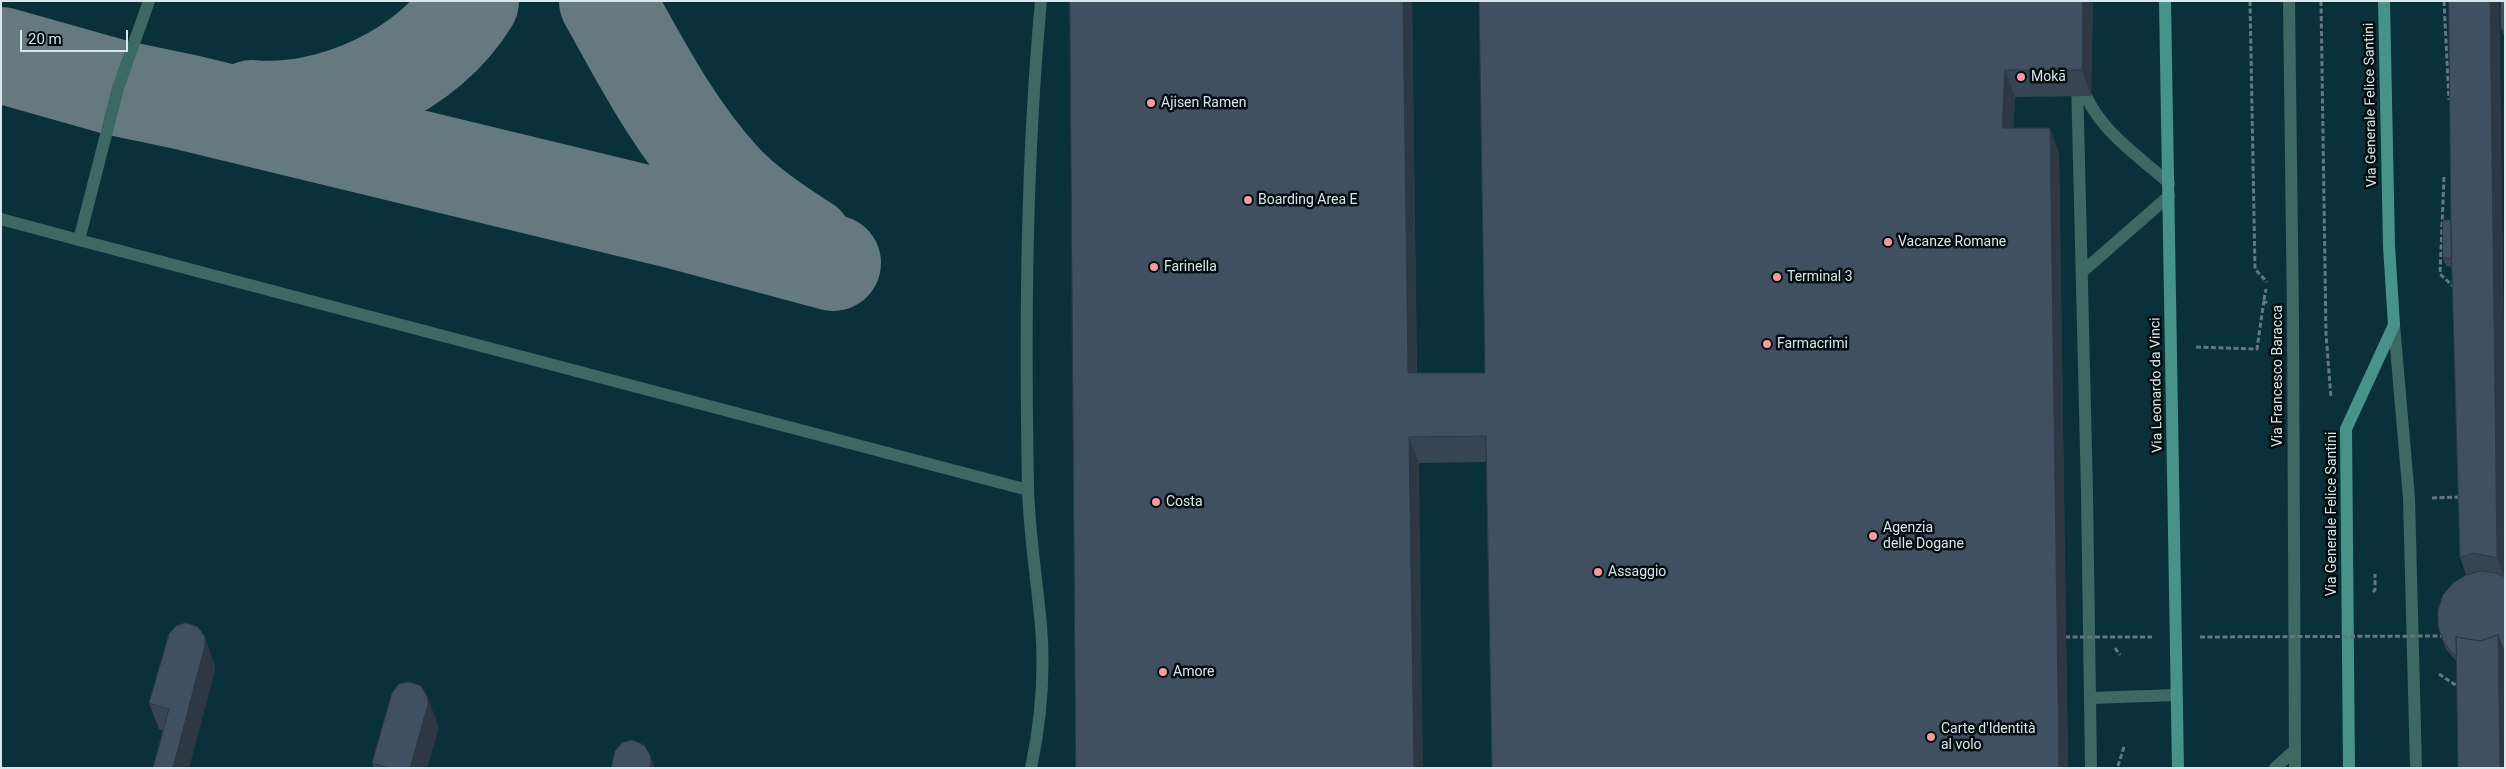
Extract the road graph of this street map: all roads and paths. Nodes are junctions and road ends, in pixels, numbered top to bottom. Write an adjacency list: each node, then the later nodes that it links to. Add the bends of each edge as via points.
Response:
1 (149, 1): 13 (lane, via 118,88)
2 (1041, 1): 18 (lane, via 1034,74 1027,309)
3 (2165, 1): 10 (main road, Via Leonardo da Vinci, bridge)
4 (2250, 1): 16 (path, via 2255,269 2267,281)
5 (2289, 1): 34 (lane, Via Francesco Baracca)
6 (2384, 1): 17 (main road, Via Generale Felice Santini, via 2389,246)
7 (2444, 1): 8 (path)
8 (2449, 100)
9 (2444, 177): 15 (path, via 2444,253 2440,274)
10 (2169, 183): 11 (main road, Via Leonardo da Vinci, bridge); 14 (lane, via 2100,122 2089,105 2077,68)
11 (2169, 196): 14 (lane); 31 (main road, Via Leonardo da Vinci, bridge)
12 (1, 219): 13 (lane)
13 (79, 240): 18 (lane)
14 (2082, 272): 32 (lane)
15 (2460, 293)
16 (2264, 300)
17 (2394, 325): 41 (main road, Via Generale Felice Santini, via 2346,429); 42 (lane, via 2409,498)
18 (1028, 490): 35 (lane, via 1041,628 1042,694)
19 (2464, 497): 21 (path)
20 (2429, 498): 21 (path)
21 (2435, 498): 22 (path)
22 (2435, 508)
23 (2438, 632): 28 (path)
24 (2453, 636): 27 (path, bridge)
25 (2065, 637): 26 (path, bridge)
26 (2154, 637)
27 (2194, 637)
28 (2438, 640)
29 (2439, 666): 30 (path, via 2439,675)
30 (2468, 693)
31 (2176, 694): 32 (lane); 38 (main road, Via Leonardo da Vinci, bridge)
32 (2091, 698): 36 (lane)
33 (2124, 748): 37 (path)
34 (2295, 750): 39 (lane); 40 (lane, Via Francesco Baracca)
35 (1031, 768)
36 (2091, 768)
37 (2117, 768)
38 (2178, 768)
39 (2275, 768)
40 (2295, 768)
41 (2349, 768)
42 (2416, 768)

